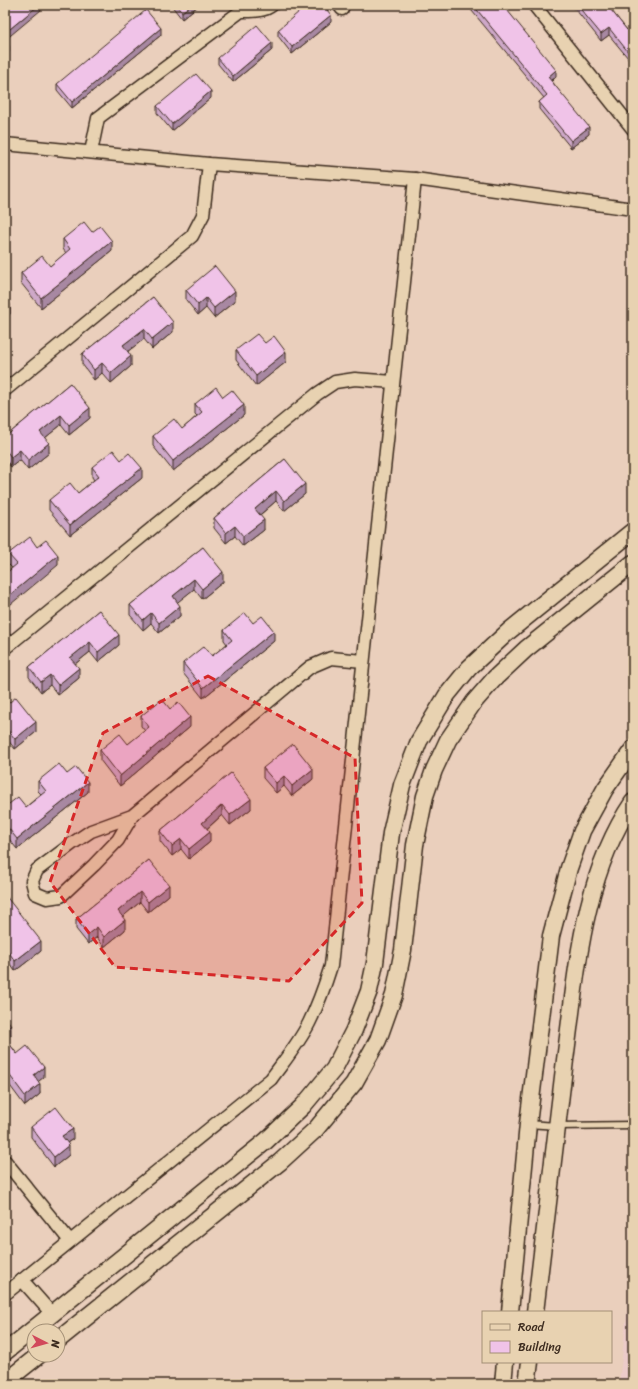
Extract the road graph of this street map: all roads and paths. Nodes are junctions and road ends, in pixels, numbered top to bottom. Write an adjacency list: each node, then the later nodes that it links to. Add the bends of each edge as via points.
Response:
1 (272, 5): 3 (street, via 254,11)
2 (534, 5): 4 (street)
3 (241, 8): 6 (street, via 98,118)
4 (633, 129)
5 (5, 144): 6 (street)
6 (91, 152): 7 (street)
7 (209, 164): 8 (street); 11 (street, via 203,215 192,236)
8 (415, 179): 9 (street); 10 (street)
9 (633, 209)
10 (394, 382): 14 (street, via 355,379 336,382 329,386); 15 (street)
11 (5, 390)
12 (633, 531): 23 (main road, via 509,631 469,668 447,695 419,741 402,784 392,834 375,963 369,991 354,1030 334,1069 303,1106 266,1141)
13 (633, 563): 24 (main road, via 526,649 495,678 474,702 448,740 425,796 414,846 403,950 394,995 378,1040 354,1083 316,1129)
14 (5, 648)
15 (364, 661): 18 (street, via 331,658 310,667); 25 (street, via 331,966 309,1024 271,1079)
16 (633, 749): 19 (main road, via 605,790 582,831 569,868 551,936)
17 (633, 802): 21 (main road, via 609,843 597,877 581,941)
18 (132, 816): 18 (street, via 91,831 37,870 32,881 35,893 47,898 61,896 118,840)
19 (528, 1124): 21 (lane); 28 (main road)
20 (633, 1125): 21 (lane)
21 (557, 1126): 29 (main road)
22 (5, 1161): 25 (street)
23 (213, 1184): 24 (main road); 30 (main road)
24 (228, 1204): 31 (main road)
25 (70, 1241): 26 (street)
26 (22, 1280): 27 (street); 30 (street)
27 (5, 1294)
28 (510, 1311)
29 (535, 1311)
30 (53, 1315): 32 (main road)
31 (66, 1334)
32 (5, 1352)
33 (29, 1363): 36 (main road)
34 (505, 1363): 37 (main road)
35 (530, 1363): 38 (main road)
36 (5, 1382)
37 (503, 1384)
38 (527, 1384)

